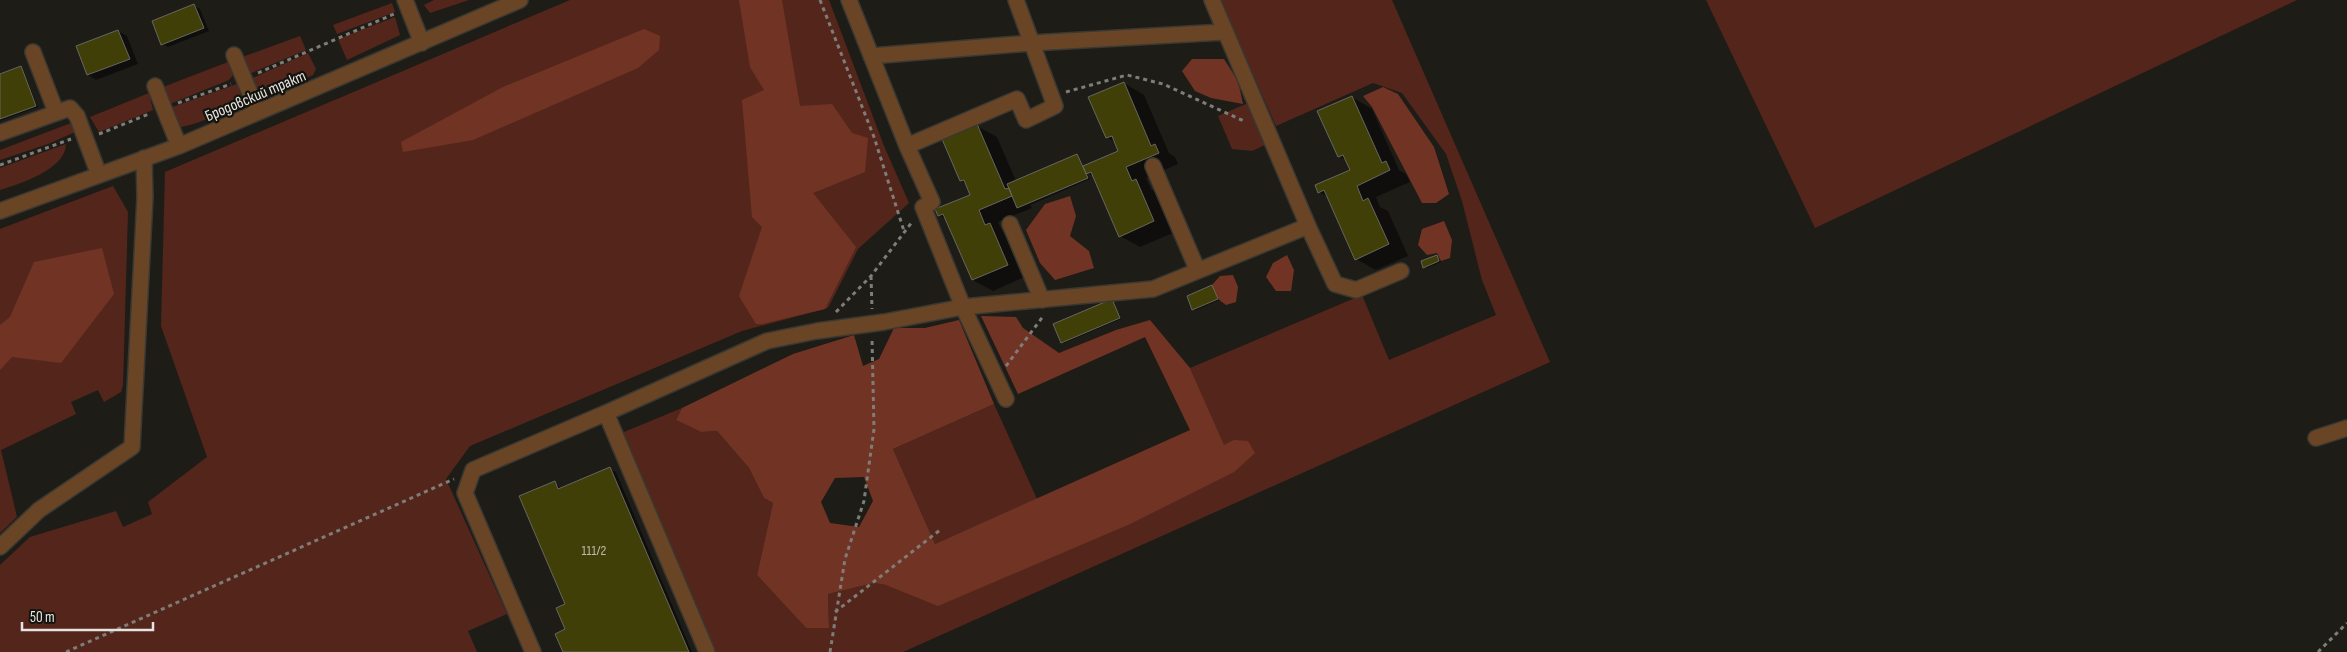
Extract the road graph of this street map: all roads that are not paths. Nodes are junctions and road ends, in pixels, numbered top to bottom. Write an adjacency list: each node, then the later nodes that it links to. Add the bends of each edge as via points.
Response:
1 (520, 0): 7 (street, Бродовский тракт)
2 (849, 0): 11 (street)
3 (1016, 0): 8 (street)
4 (1212, 0): 6 (street)
5 (407, 4): 7 (street)
6 (1224, 32): 8 (street); 23 (street)
7 (422, 42): 14 (street, Бродовский тракт)
8 (1031, 44): 11 (street); 17 (street, via 1055,106 1026,120 1016,99)
9 (33, 52): 13 (street)
10 (234, 55): 14 (street)
11 (871, 56): 17 (street)
12 (155, 86): 16 (street)
13 (56, 112): 15 (street); 20 (street, via 70,108 74,111)
14 (258, 112): 16 (street, Бродовский тракт)
15 (0, 133)
16 (179, 146): 18 (street, Бродовский тракт)
17 (906, 146): 27 (street, via 932,202 923,207)
18 (144, 158): 20 (street, Бродовский тракт); 32 (street, via 146,197 132,447 39,510)
19 (1153, 166): 24 (street)
20 (99, 175): 21 (street, Бродовский тракт)
21 (0, 211)
22 (1010, 224): 26 (street)
23 (1308, 226): 24 (street); 25 (street, via 1334,284 1356,290)
24 (1197, 270): 26 (street, via 1154,289)
25 (1401, 270)
26 (1050, 299): 27 (street)
27 (963, 307): 28 (street); 29 (street, via 767,341)
28 (1006, 399)
29 (606, 413): 33 (street, via 473,470 465,493); 34 (street)
30 (2347, 428): 31 (street)
31 (2316, 438)
32 (0, 547)
33 (534, 652)
34 (707, 652)

